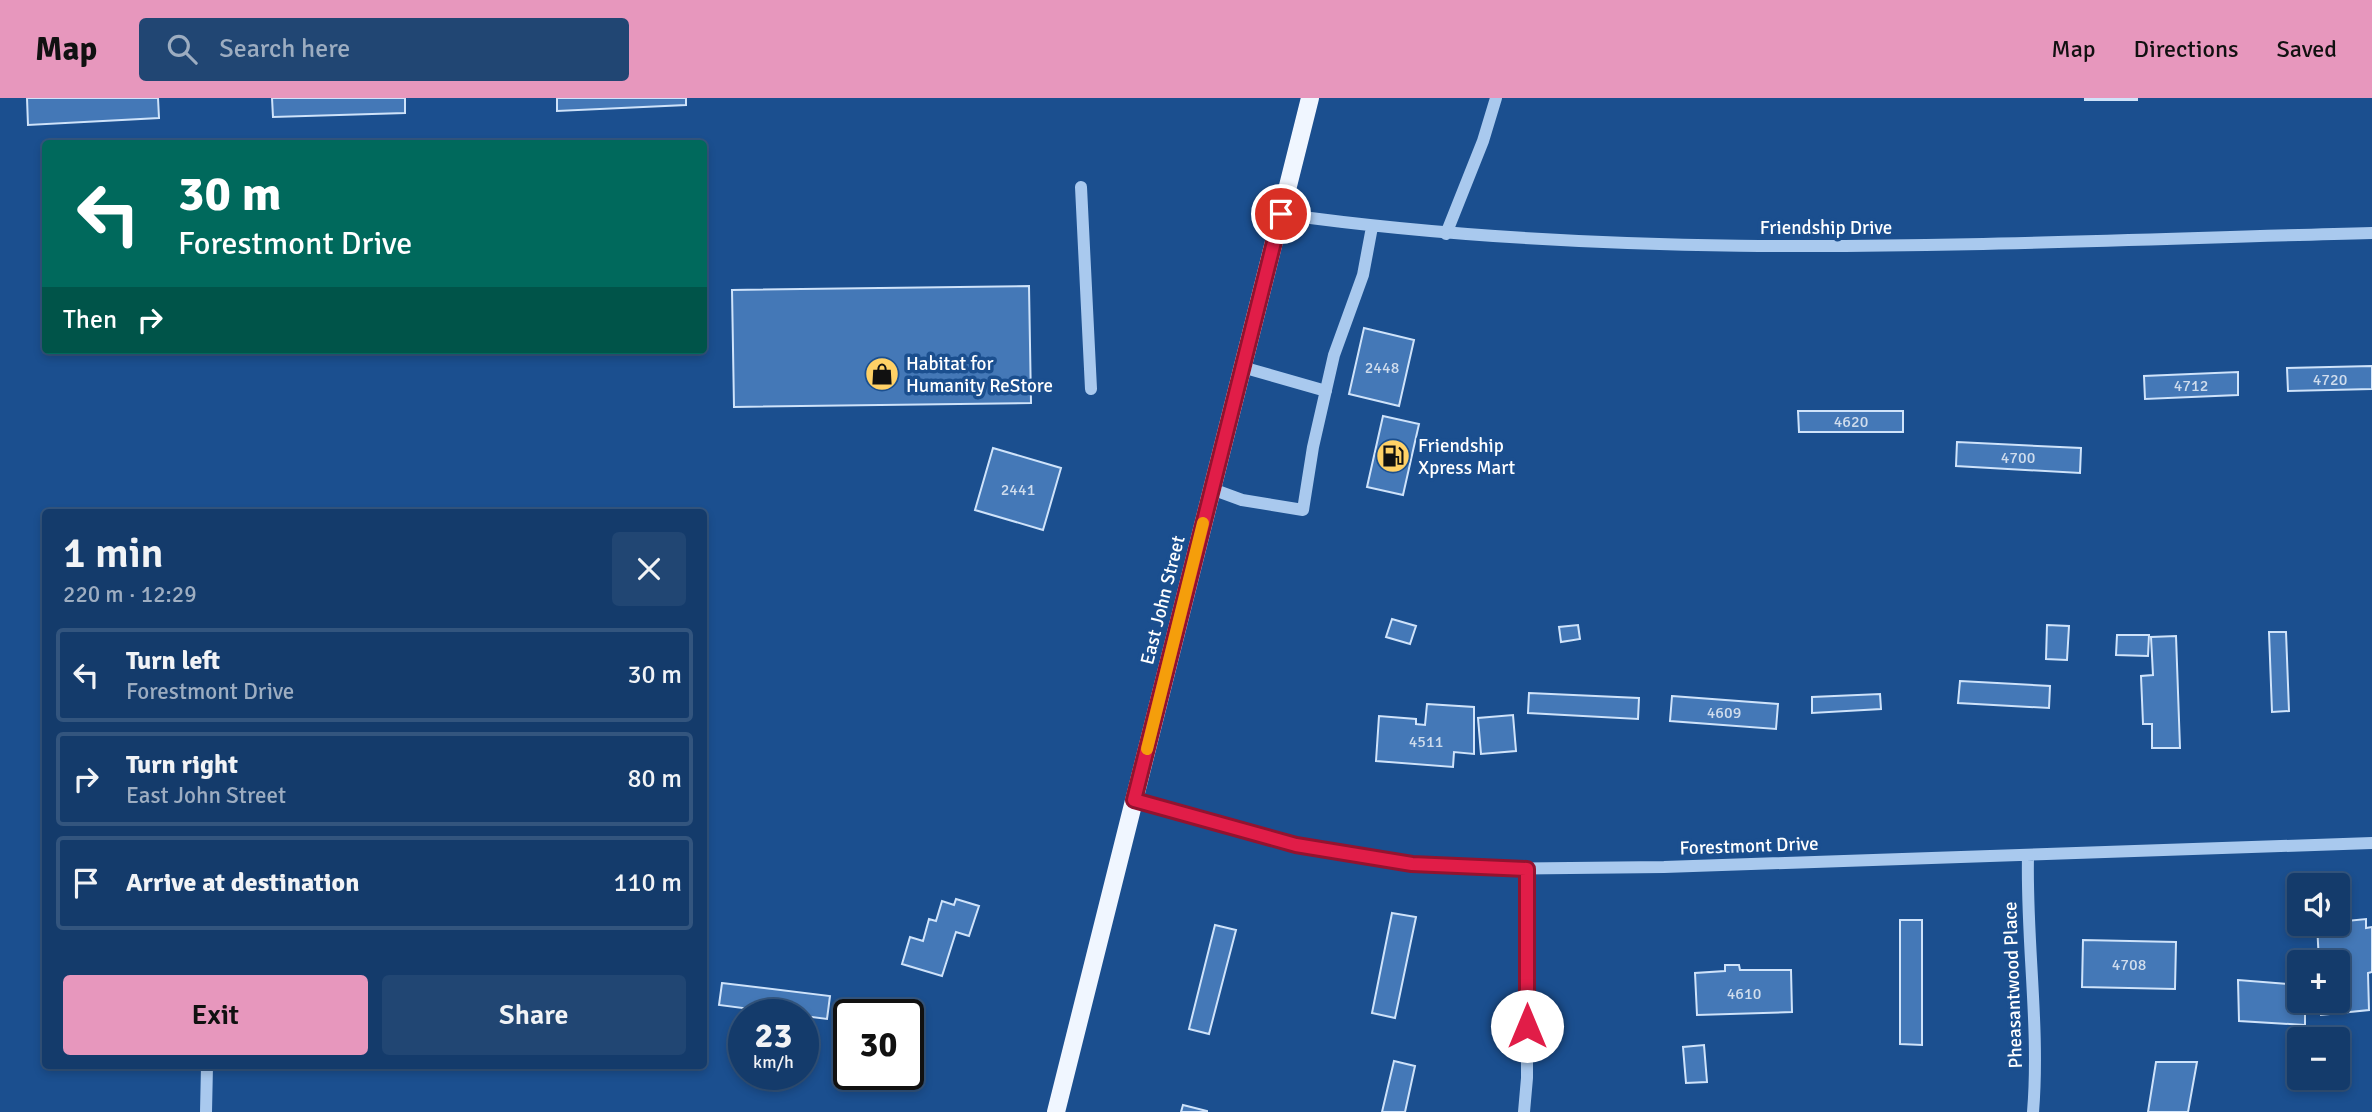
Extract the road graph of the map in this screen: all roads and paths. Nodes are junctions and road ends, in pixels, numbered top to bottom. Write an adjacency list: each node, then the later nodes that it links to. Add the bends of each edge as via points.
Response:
1 (1310, 98): 4 (main road, East John Street)
2 (1496, 98): 7 (street)
3 (1082, 187): 9 (street)
4 (1281, 214): 5 (street, Friendship Drive); 8 (main road, East John Street)
5 (1373, 227): 7 (street, Friendship Drive); 10 (street, via 1363,275)
6 (2372, 233): 7 (street, Friendship Drive, via 1814,248)
7 (1446, 234)
8 (1242, 367): 10 (street); 11 (main road, East John Street)
9 (1091, 389)
10 (1326, 391): 11 (street, via 1303,510 1242,500)
11 (1212, 489): 12 (main road, East John Street)
12 (1134, 800): 15 (street, Forestmont Drive, via 1296,845 1412,864); 18 (main road, East John Street)
13 (2372, 843): 14 (street, Forestmont Drive)
14 (2028, 856): 15 (street, Forestmont Drive); 20 (street, Pheasantwood Place)
15 (1527, 869): 19 (street)
16 (207, 1069): 17 (street)
17 (206, 1112)
18 (1056, 1112)
19 (1524, 1112)
20 (2033, 1112)

